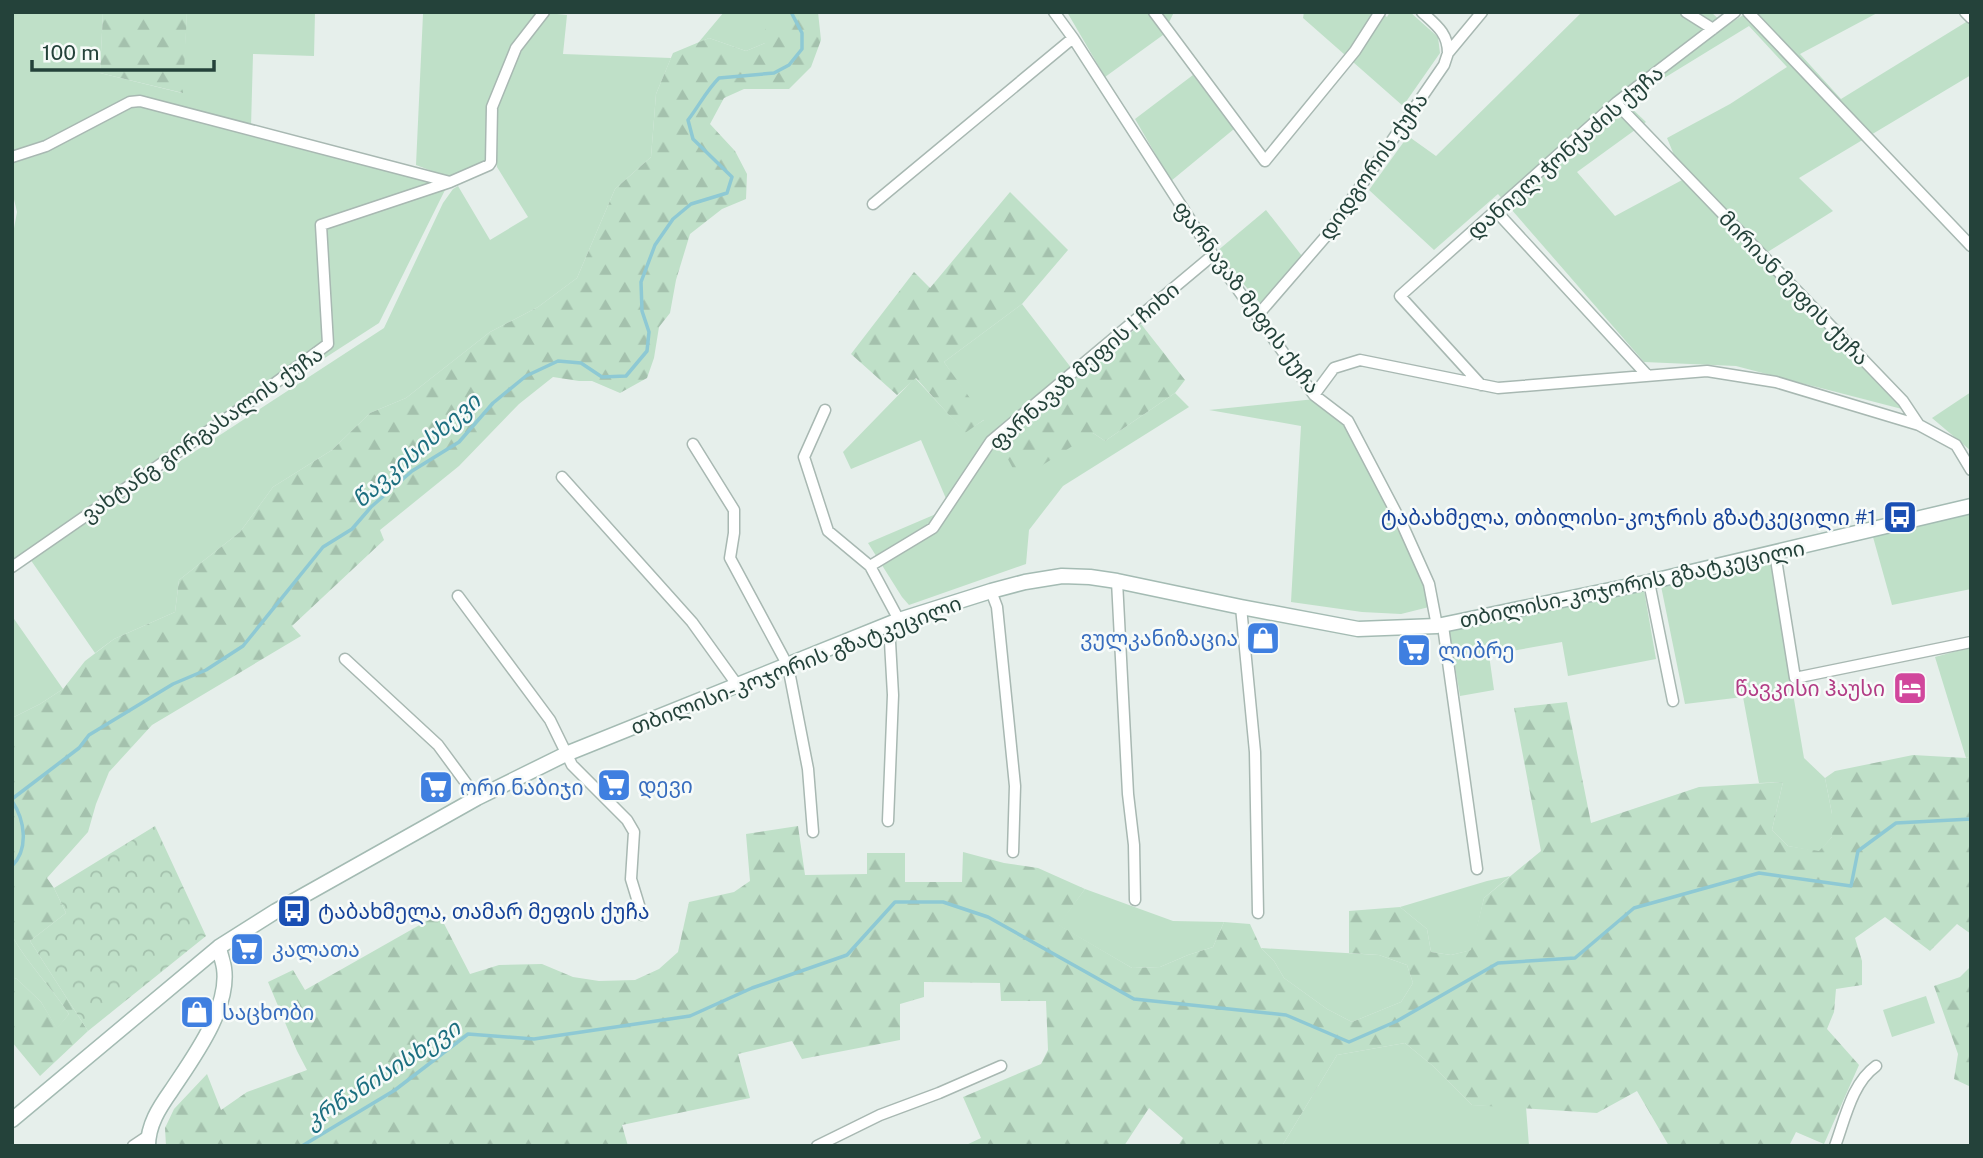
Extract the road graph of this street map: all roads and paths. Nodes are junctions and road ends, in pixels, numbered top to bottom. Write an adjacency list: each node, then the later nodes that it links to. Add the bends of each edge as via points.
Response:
1 (544, 12): 17 (street, via 516,48 492,107 491,162)
2 (1054, 12): 13 (street, ფარნავაზ მეფის ქუჩა)
3 (1154, 12): 4 (street, via 1265,161 1355,51)
4 (1380, 12)
5 (1422, 12): 14 (street, via 1444,33)
6 (1482, 12): 14 (street, დიდგორის ქუჩა)
7 (1686, 12): 12 (street)
8 (1735, 12): 12 (street, დანიელ ჭონქაძის ქუჩა)
9 (1748, 12): 20 (street)
10 (1965, 12): 11 (street)
11 (1971, 18)
12 (1713, 29): 15 (street, დანიელ ჭონქაძის ქუჩა)
13 (1073, 38): 18 (street); 21 (street, ფარნავაზ მეფის ქუჩა)
14 (1448, 53): 22 (street, დიდგორის ქუჩა, via 1332,228)
15 (1616, 103): 19 (street, დანიელ ჭონქაძის ქუჩა); 27 (street, მირიან მეფის ქუჩა, via 1903,401)
16 (12, 157): 17 (street, via 46,146 140,101)
17 (450, 182): 34 (street, ვახტანგ გორგასალის ქუჩა, via 321,225 328,344)
18 (873, 204)
19 (1495, 210): 23 (street); 24 (street, დანიელ ჭონქაძის ქუჩა, via 1400,296)
20 (1971, 246)
21 (1213, 255): 22 (street, ფარნავაზ მეფის ქუჩა); 33 (street, ფარნავაზ მეფის I ჩიხი, via 991,441 933,528)
22 (1257, 316): 25 (street, ფარნავაზ მეფის ქუჩა)
23 (1647, 375): 24 (street, via 1498,388); 27 (street, via 1707,372 1776,382)
24 (1482, 385): 25 (street, via 1360,360 1334,368)
25 (1314, 395): 41 (street, ფარნავაზ მეფის ქუჩა, via 1348,421 1403,526 1429,584)
26 (825, 410): 33 (street, via 804,457 828,531)
27 (1919, 425): 29 (street, მირიან მეფის ქუჩა, via 1956,445)
28 (693, 444): 44 (street, via 734,510 730,558)
29 (1971, 470)
30 (562, 477): 45 (street, via 692,622)
31 (1971, 506): 32 (main road, თბილისი-კოჯორის გზატკეცილი)
32 (1775, 553): 36 (main road, თბილისი-კოჯორის გზატკეცილი); 42 (street, via 1795,678)
33 (870, 566): 40 (street)
34 (12, 567)
35 (1118, 581): 37 (main road, თბილისი-კოჯორის გზატკეცილი, via 1062,576); 39 (main road, თბილისი-კოჯორის გზატკეცილი); 53 (street)
36 (1649, 582): 41 (main road, თბილისი-კოჯორის გზატკეცილი); 46 (street)
37 (991, 591): 40 (main road, თბილისი-კოჯორის გზატკეცილი); 51 (street, via 997,607 1015,786)
38 (458, 596): 47 (street, via 550,720)
39 (1241, 607): 41 (main road, თბილისი-კოჯორის გზატკეცილი, via 1358,629); 54 (street, via 1255,752)
40 (894, 622): 44 (main road, თბილისი-კოჯორის გზატკეცილი); 49 (street)
41 (1440, 626): 52 (street, ფარნავაზ მეფის ქუჩა)
42 (1971, 642)
43 (345, 659): 48 (street, via 438,745)
44 (788, 666): 45 (main road, თბილისი-კოჯორის გზატკეცილი); 50 (street, via 808,769)
45 (738, 686): 47 (main road, თბილისი-კოჯორის გზატკეცილი)
46 (1673, 701)
47 (566, 754): 48 (main road, თბილისი-კოჯორის გზატკეცილი); 55 (street, via 634,832 631,878)
48 (477, 798): 56 (main road, თბილისი-კოჯორის გზატკეცილი)
49 (888, 821)
50 (813, 832)
51 (1013, 852)
52 (1476, 869)
53 (1135, 900)
54 (1258, 914)
55 (642, 915)
56 (219, 947): 59 (main road, თბილისი-კოჯორის გზატკეცილი); 60 (main road, via 223,988 215,1016 201,1047 162,1104)
57 (1001, 1066): 62 (street)
58 (1876, 1066): 63 (street, via 1856,1089)
59 (12, 1120)
60 (148, 1141): 61 (street)
61 (133, 1146)
62 (817, 1146)
63 (1835, 1146)

